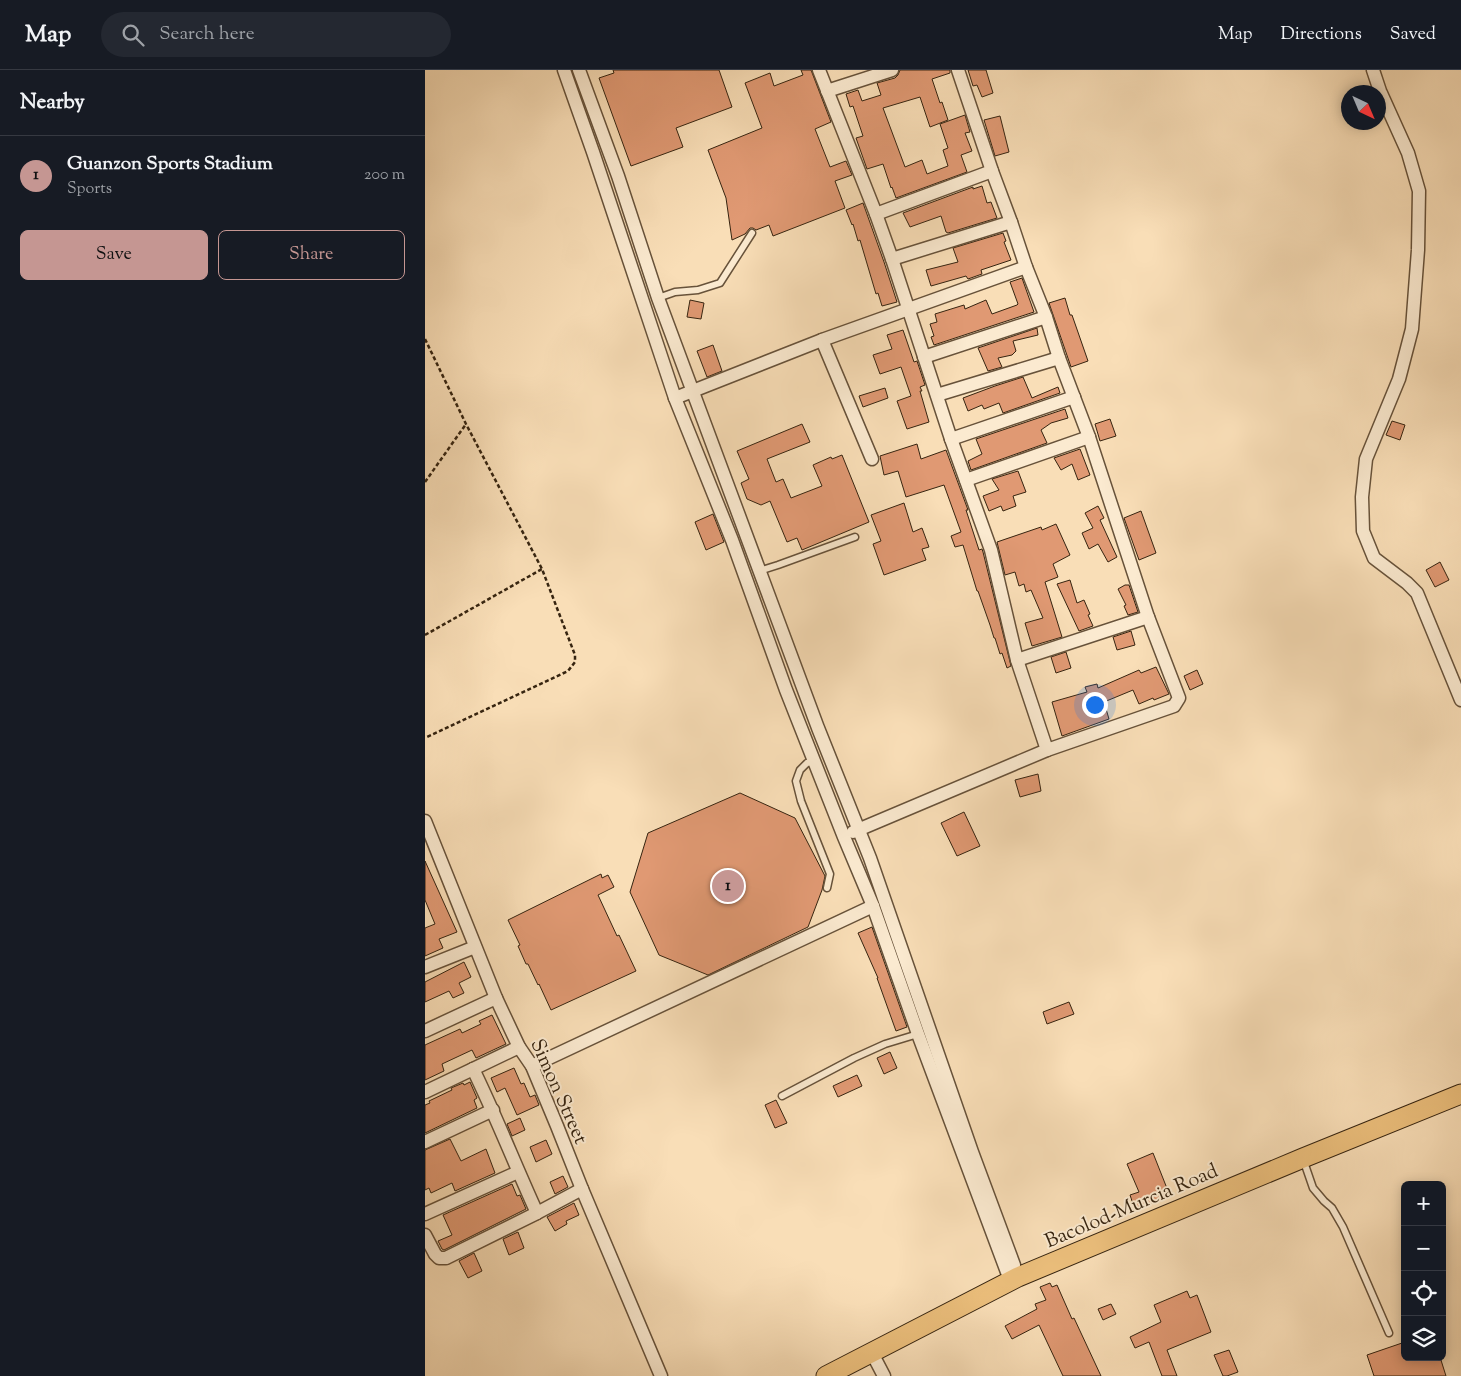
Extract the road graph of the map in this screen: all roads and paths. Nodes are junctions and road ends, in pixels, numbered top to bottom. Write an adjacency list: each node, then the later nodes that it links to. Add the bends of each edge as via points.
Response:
1 (564, 70): 14 (street)
2 (579, 70): 12 (street)
3 (819, 70): 7 (street)
4 (892, 70): 7 (street)
5 (958, 70): 8 (street)
6 (1373, 70): 39 (street, via 1408,153 1419,191 1418,250 1412,329 1399,379 1366,459 1363,531 1373,558 1417,593)
7 (827, 91): 9 (street)
8 (992, 171): 9 (street); 10 (street)
9 (876, 214): 13 (street)
10 (1011, 222): 13 (street); 15 (street)
11 (752, 233): 16 (lane, via 720,284)
12 (645, 258): 14 (street); 16 (street)
13 (892, 259): 17 (street)
14 (630, 263): 26 (street)
15 (1026, 267): 17 (street); 18 (street)
16 (658, 298): 23 (street)
17 (908, 308): 20 (street); 21 (street)
18 (1046, 318): 21 (street); 22 (street)
19 (425, 339): 27 (path)
20 (822, 340): 23 (street); 30 (street)
21 (924, 357): 24 (street)
22 (1059, 358): 24 (street); 25 (street)
23 (693, 391): 26 (street); 35 (street)
24 (937, 395): 29 (street)
25 (1074, 396): 28 (street); 29 (street)
26 (675, 398): 42 (street)
27 (466, 424): 32 (path); 34 (path)
28 (1089, 437): 31 (street); 36 (street)
29 (951, 439): 31 (street)
30 (872, 459)
31 (966, 480): 38 (street, via 991,550)
32 (425, 482)
33 (855, 537): 35 (lane)
34 (542, 569): 37 (path); 40 (path, via 575,662 568,671)
35 (759, 571): 44 (street)
36 (1148, 617): 38 (street); 41 (street, via 1179,698 1174,706)
37 (425, 635)
38 (1017, 660): 41 (street)
39 (1461, 700)
40 (425, 738)
41 (1047, 750): 44 (street)
42 (814, 761): 45 (street); 46 (lane, via 800,770 796,781 830,874)
43 (425, 821): 48 (street, Simon Street)
44 (859, 829): 45 (street); 54 (street)
45 (844, 837): 47 (street)
46 (827, 888)
47 (873, 906): 52 (street); 55 (street)
48 (475, 947): 49 (street); 50 (street, Simon Street)
49 (425, 966)
50 (496, 998): 51 (street); 53 (street, Simon Street)
51 (425, 1031)
52 (918, 1034): 54 (street); 59 (lane, via 854,1058)
53 (519, 1047): 55 (street, Simon Street); 56 (street)
54 (931, 1049): 68 (street, via 976,1190)
55 (532, 1066): 64 (street, Simon Street)
56 (473, 1069): 57 (street); 60 (street)
57 (425, 1092)
58 (1461, 1094): 62 (main road, Bacolod-Murcia Road)
59 (782, 1096)
60 (493, 1110): 61 (street); 63 (street)
61 (425, 1142)
62 (1303, 1158): 68 (main road, Bacolod-Murcia Road); 69 (lane, via 1313,1188 1332,1208 1343,1228)
63 (518, 1172): 65 (street); 66 (street)
64 (582, 1189): 65 (street); 71 (street, Simon Street)
65 (537, 1213): 67 (street, via 446,1258 435,1254)
66 (425, 1214)
67 (425, 1235)
68 (1014, 1279): 70 (main road, Bacolod-Murcia Road)
69 (1389, 1333)
70 (872, 1352): 72 (main road, Bacolod-Murcia Road); 73 (street)
71 (661, 1376)
72 (826, 1376)
73 (884, 1376)

